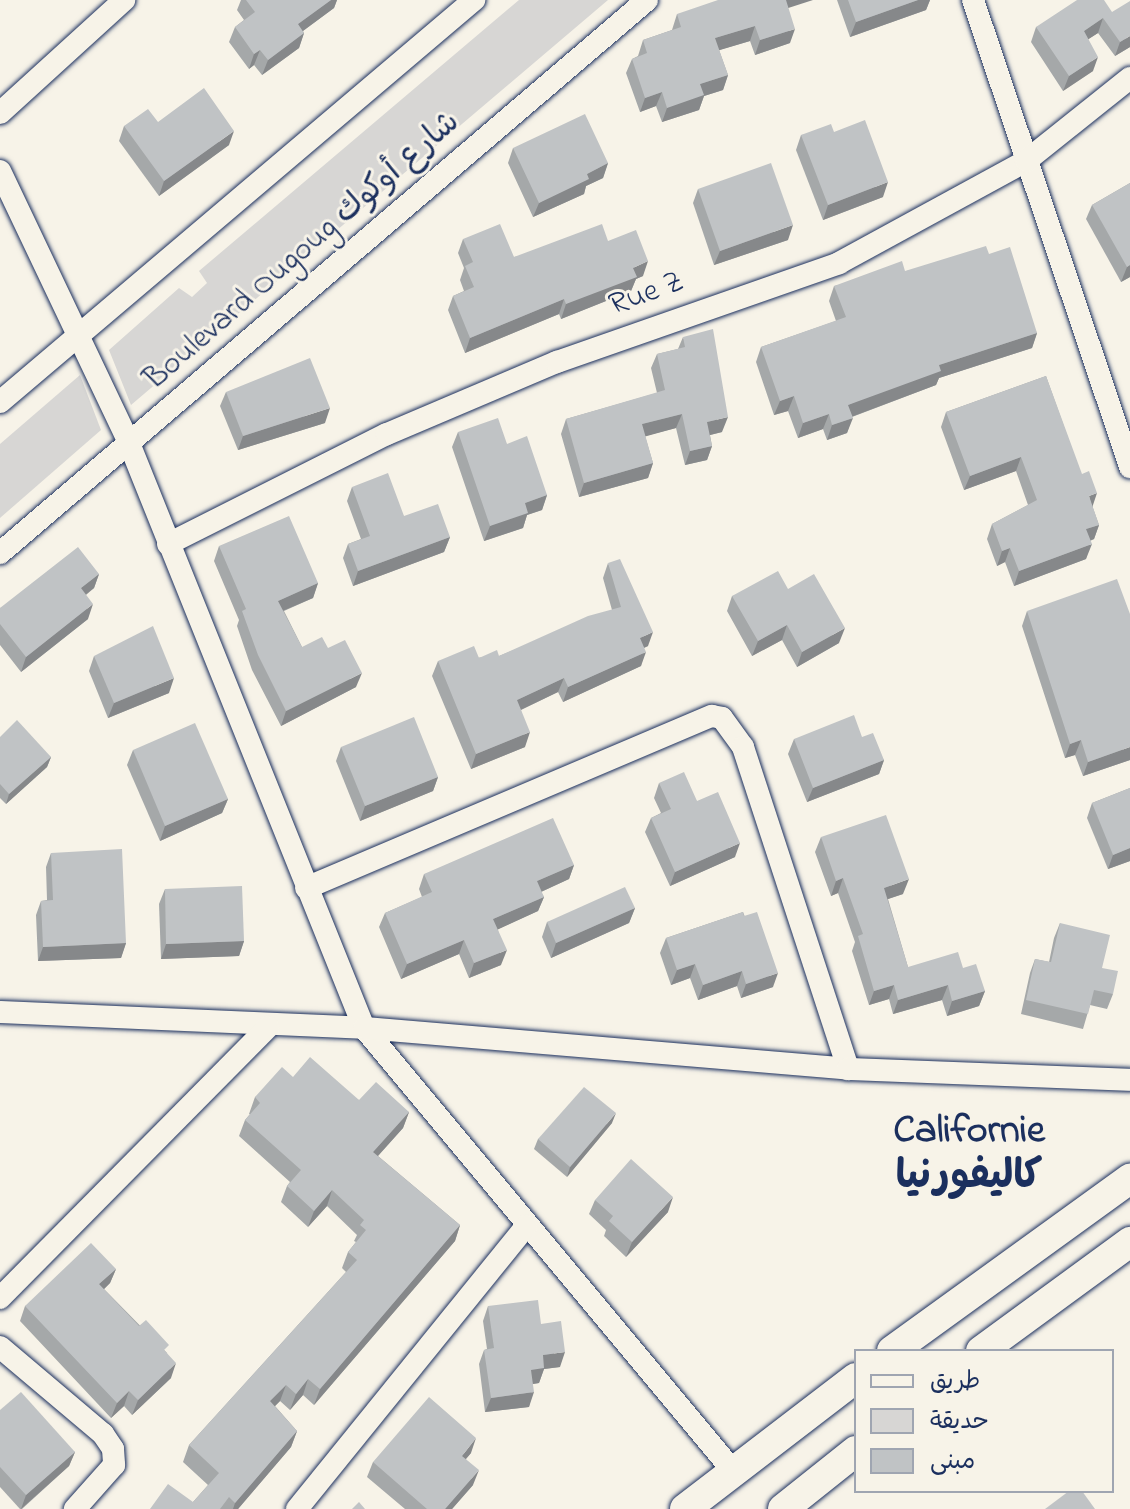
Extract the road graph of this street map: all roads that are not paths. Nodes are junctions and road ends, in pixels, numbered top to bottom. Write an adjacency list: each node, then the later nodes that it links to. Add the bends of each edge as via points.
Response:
1 (124, 0): 6 (street)
2 (474, 0): 9 (street)
3 (647, 0): 11 (street, Boulevard Ougoug شارع أوكوك)
4 (973, 0): 7 (street)
5 (1130, 78): 7 (street, Rue Z)
6 (0, 113)
7 (1026, 161): 12 (street); 13 (street, Rue Z, via 839,263 557,362 387,434)
8 (0, 171): 9 (street)
9 (78, 334): 10 (street); 11 (street)
10 (0, 402)
11 (129, 443): 13 (street); 14 (street, Boulevard Ougoug شارع أوكوك)
12 (1129, 461)
13 (168, 544): 15 (street)
14 (0, 553)
15 (306, 888): 18 (street); 19 (street, via 704,719 722,718 743,747)
16 (0, 1012): 17 (street)
17 (268, 1027): 18 (street); 24 (street)
18 (364, 1028): 19 (street); 22 (street)
19 (848, 1069): 20 (street)
20 (1130, 1080)
21 (1130, 1179): 26 (main road)
22 (526, 1226): 30 (street); 32 (street)
23 (1130, 1242): 27 (main road)
24 (0, 1298)
25 (0, 1347): 31 (street, via 103,1434 113,1449 114,1465)
26 (895, 1349)
27 (984, 1349)
28 (854, 1380): 30 (main road)
29 (854, 1453): 34 (main road)
30 (734, 1472): 33 (main road)
31 (75, 1509)
32 (297, 1509)
33 (685, 1509)
34 (783, 1509)

